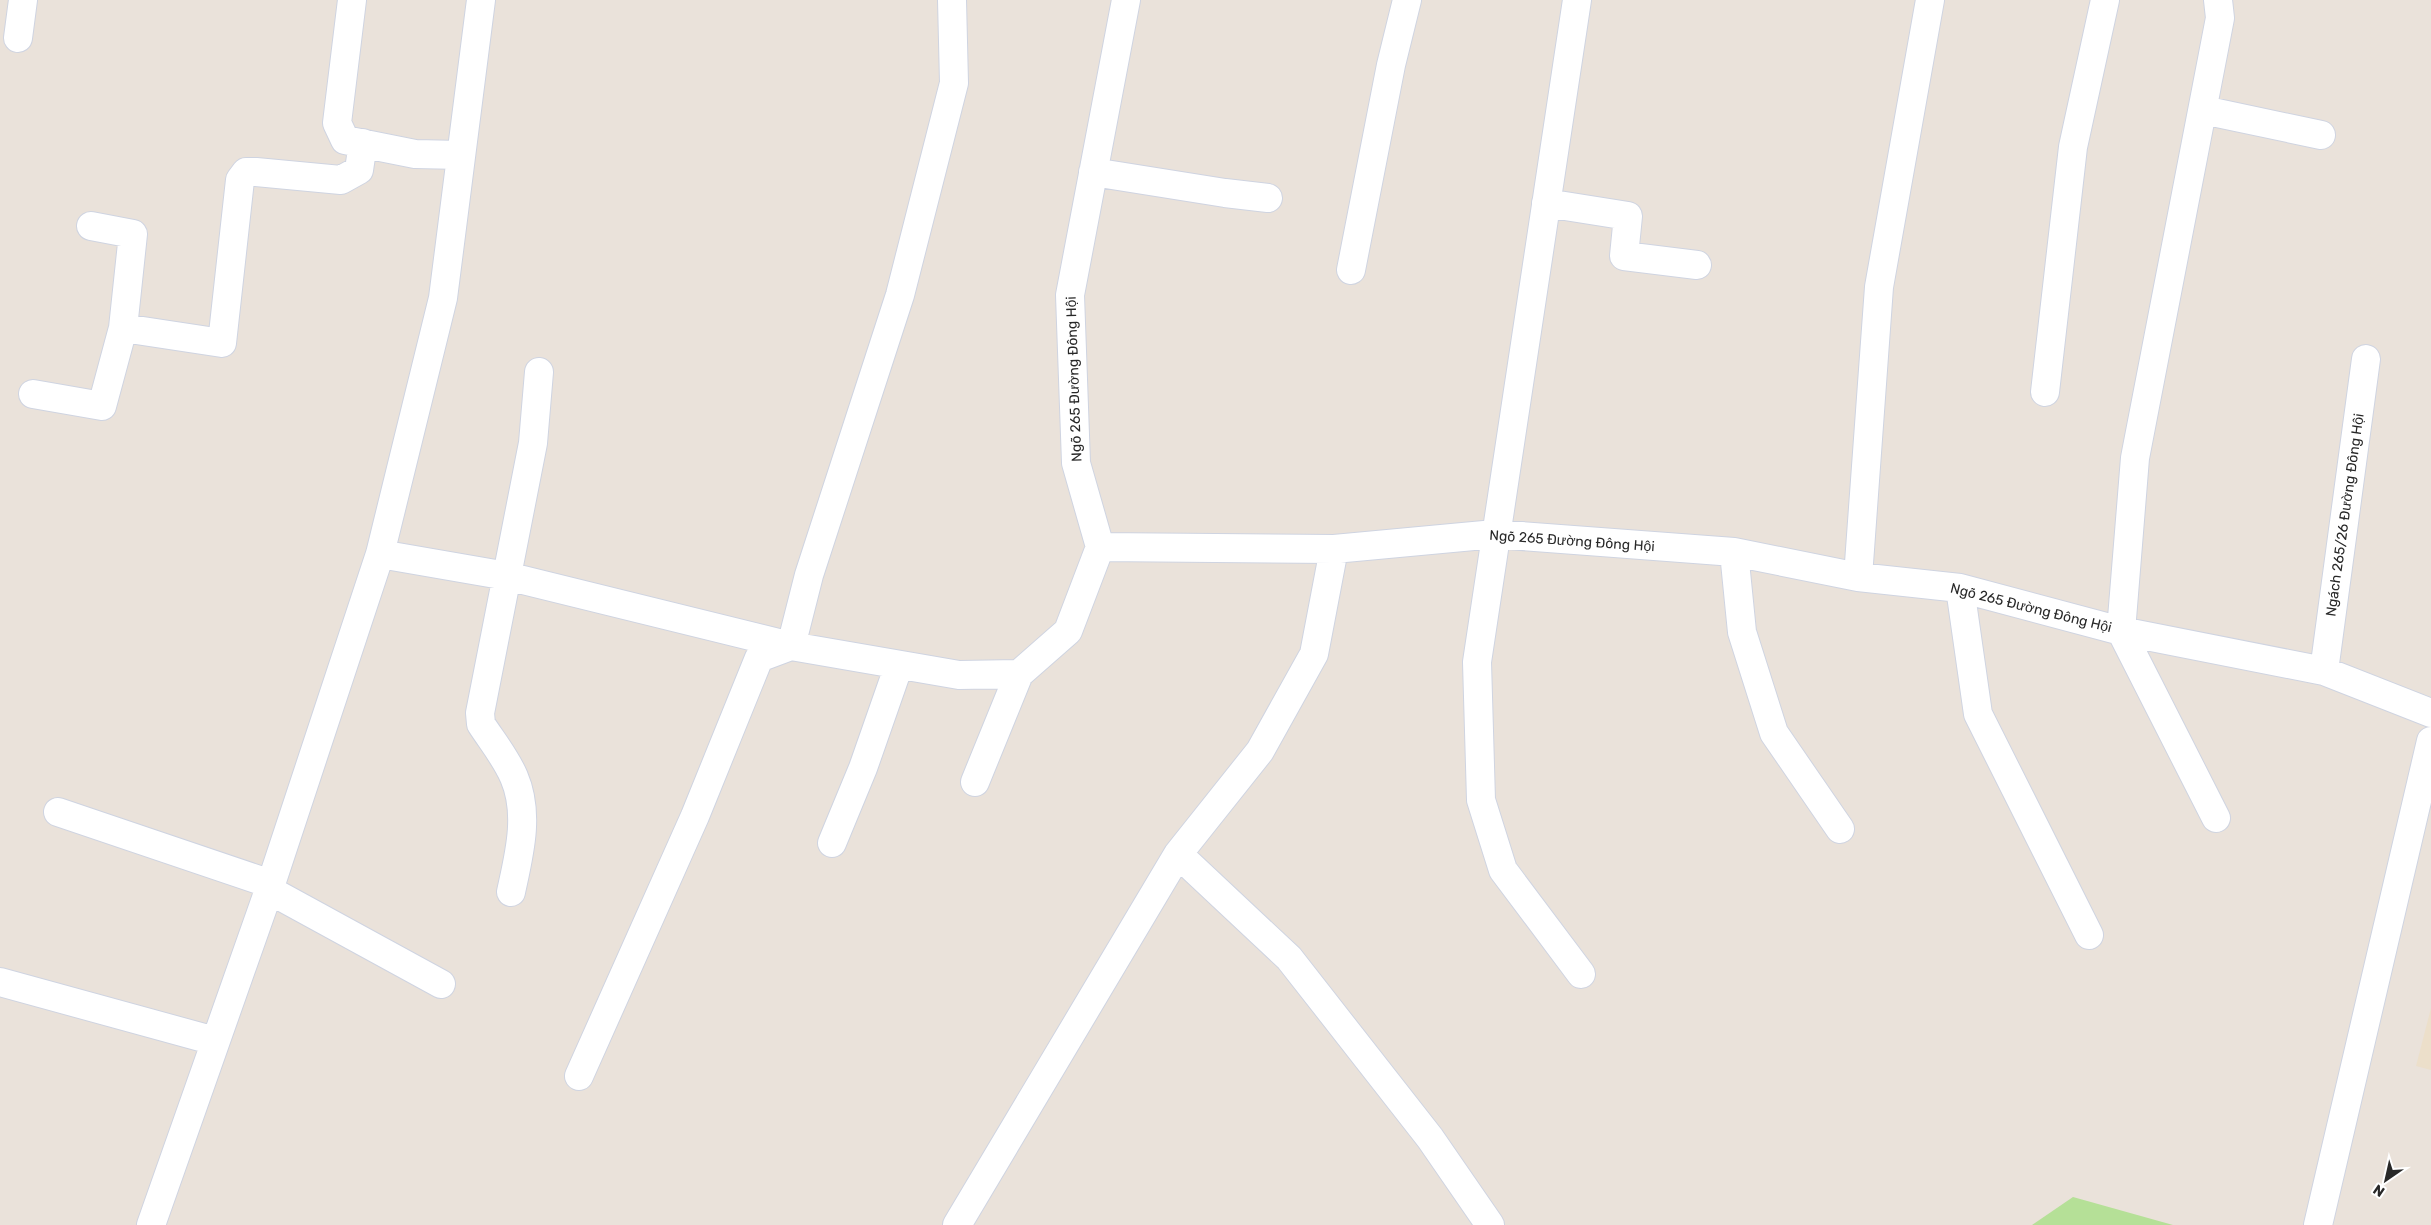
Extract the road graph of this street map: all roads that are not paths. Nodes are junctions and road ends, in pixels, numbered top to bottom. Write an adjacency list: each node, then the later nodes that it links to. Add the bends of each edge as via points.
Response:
1 (23, 0): 11 (street)
2 (352, 0): 14 (street, via 336,123 345,140)
3 (481, 0): 15 (street)
4 (952, 0): 36 (street, via 954,83 900,295 809,575)
5 (1126, 0): 16 (street, Ngõ 265 Đường Đông Hội)
6 (1407, 0): 21 (street)
7 (1577, 0): 18 (street)
8 (1930, 0): 33 (street, via 1879,287)
9 (2105, 0): 25 (street, via 2073,147)
10 (2218, 0): 12 (street, via 2220,18)
11 (18, 38)
12 (2203, 110): 13 (street); 35 (street, via 2135,458)
13 (2321, 135)
14 (363, 143): 15 (street, via 415,154); 22 (street, via 359,170 341,180 256,172 246,172 240,180 222,344)
15 (460, 155): 31 (street, via 443,298)
16 (1093, 172): 17 (street); 28 (street, Ngõ 265 Đường Đông Hội, via 1070,295 1076,463)
17 (1268, 198)
18 (1546, 203): 20 (street, via 1628,216 1624,256); 27 (street)
19 (91, 226): 22 (street, via 133,234)
20 (1697, 265)
21 (1351, 270)
22 (123, 328): 26 (street, via 102,406)
23 (2366, 358): 38 (street, Ngách 265/26 Đường Đông Hội)
24 (539, 372): 32 (street, via 533,443)
25 (2045, 392)
26 (33, 394)
27 (1495, 534): 29 (street, Ngõ 265 Đường Đông Hội); 30 (street, Ngõ 265 Đường Đông Hội); 51 (street, via 1477,662 1481,800 1503,870)
28 (1100, 548): 29 (street, Ngõ 265 Đường Đông Hội); 39 (street, via 1068,631)
29 (1334, 549): 47 (street, via 1314,654 1260,751)
30 (1734, 552): 33 (street, Ngõ 265 Đường Đông Hội); 45 (street, via 1742,632 1774,733)
31 (380, 554): 32 (street); 48 (street)
32 (507, 576): 36 (street); 49 (street, via 480,718 514,777 521,806 521,842)
33 (1858, 577): 34 (street, Ngõ 265 Đường Đông Hội)
34 (1960, 588): 35 (street, Ngõ 265 Đường Đông Hội); 50 (street, via 1978,714)
35 (2121, 631): 38 (street, Ngõ 265 Đường Đông Hội); 44 (street)
36 (791, 646): 37 (street); 55 (street, via 759,658 695,816)
37 (900, 665): 39 (street, via 959,675); 46 (street)
38 (2324, 671): 40 (street, Ngõ 265 Đường Đông Hội)
39 (1019, 674): 42 (street)
40 (2431, 713)
41 (2431, 741): 59 (street)
42 (975, 782)
43 (58, 812): 48 (street)
44 (2216, 818)
45 (1840, 829)
46 (832, 843)
47 (1178, 854): 57 (street); 58 (street, via 1289,958 1430,1138)
48 (270, 887): 53 (street); 54 (street)
49 (511, 892)
50 (2089, 935)
51 (1580, 974)
52 (0, 982): 54 (street)
53 (441, 984)
54 (215, 1041): 56 (street)
55 (579, 1076)
56 (151, 1225)
57 (956, 1225)
58 (1490, 1225)
59 (2318, 1225)

